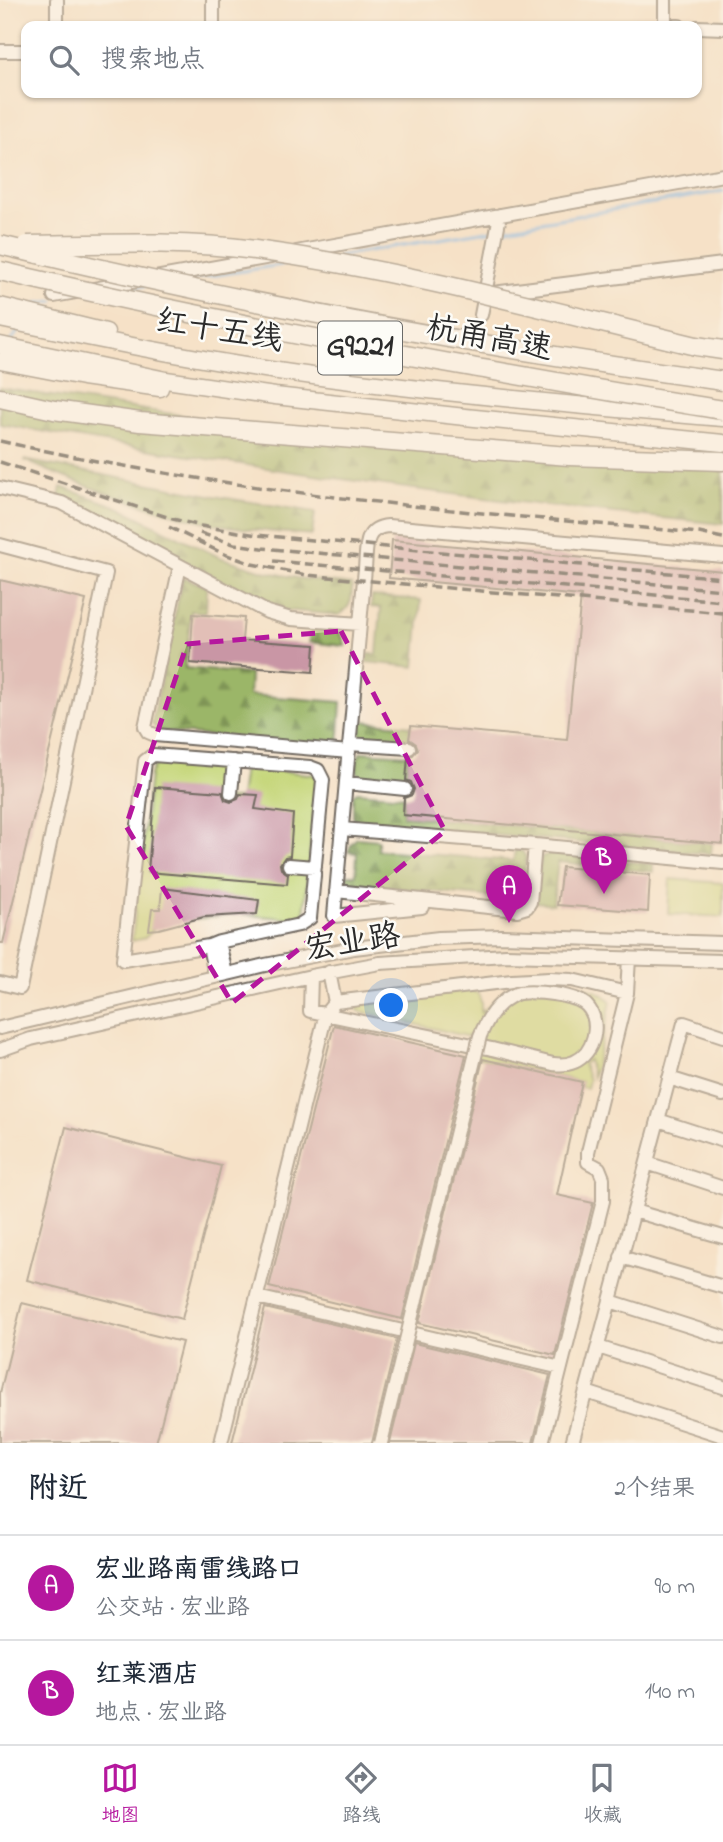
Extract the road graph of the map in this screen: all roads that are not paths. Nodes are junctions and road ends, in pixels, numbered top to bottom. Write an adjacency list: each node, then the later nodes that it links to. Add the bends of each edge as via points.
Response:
1 (57, 0): 4 (street)
2 (213, 0): 5 (street)
3 (665, 0): 6 (street)
4 (57, 21)
5 (213, 21)
6 (665, 21)
7 (702, 27): 8 (street)
8 (723, 27)
9 (0, 51): 10 (street)
10 (21, 51)
11 (723, 175): 12 (street)
12 (499, 218): 16 (street); 17 (street)
13 (0, 245): 21 (highway, bridge, via 170,243 253,250 431,282); 23 (highway, 杭甬高速 / G9221, bridge, via 266,304)
14 (723, 264): 16 (street)
15 (0, 271): 26 (highway, 杭甬高速 / G9221, bridge, via 364,348)
16 (485, 294): 19 (street)
17 (54, 296)
18 (7, 314): 27 (main road, 红十五线, via 224,363 328,378)
19 (481, 315)
20 (0, 345): 24 (main road, 红十五线, via 166,380)
21 (723, 350)
22 (0, 361): 24 (main road, via 178,391)
23 (723, 381)
24 (271, 395): 28 (main road, 红十五线)
25 (0, 398): 29 (highway, via 140,422 569,456)
26 (723, 410)
27 (723, 418)
28 (723, 443)
29 (723, 461)
30 (0, 488): 33 (street, via 62,503)
31 (0, 545): 55 (street, via 106,573 20,988)
32 (723, 556): 34 (street, via 379,527 369,535)
33 (180, 566): 34 (street, via 280,617); 35 (street, via 145,727 148,732)
34 (360, 624): 35 (street)
35 (349, 748): 36 (street); 38 (street)
36 (409, 748)
37 (234, 761): 40 (street); 45 (street, via 318,770 323,780); 49 (street, via 153,755 145,761 123,960)
38 (346, 783): 39 (street); 41 (street)
39 (405, 789)
40 (231, 793)
41 (342, 830): 42 (street); 46 (street)
42 (535, 845): 43 (street); 47 (street, via 527,907 517,910)
43 (723, 863)
44 (289, 864): 45 (street)
45 (315, 867): 49 (street, via 310,918 299,925)
46 (336, 891): 47 (street); 47 (street, via 334,916 422,907)
47 (422, 900)
48 (723, 943): 53 (street, 宏业路, via 439,938 354,948)
49 (214, 944): 53 (street)
50 (629, 958): 51 (street, 宏业路); 52 (street, 宏业路, via 506,955 380,963); 56 (street)
51 (723, 961)
52 (328, 972): 54 (street, 宏业路); 57 (street)
53 (221, 975): 59 (street, 宏业路)
54 (311, 976): 58 (street, via 310,1011); 61 (street, 宏业路, via 31,1039)
55 (0, 983)
56 (626, 993): 57 (street, via 549,979); 76 (street, via 588,1153 588,1162 599,1168 603,1178 603,1201)
57 (335, 1002): 58 (street)
58 (326, 1013): 72 (street); 82 (street, bridge, via 492,1049 553,1064 563,1065 583,1056 595,1027 586,1004 565,995 518,993 486,1020 481,1036)
59 (0, 1028)
60 (723, 1036): 62 (street, via 684,1023)
61 (0, 1050)
62 (669, 1078): 63 (street); 64 (street)
63 (723, 1095)
64 (658, 1120): 65 (street); 66 (street)
65 (723, 1141)
66 (647, 1163): 67 (street); 68 (street)
67 (723, 1188)
68 (634, 1211): 69 (street); 70 (street)
69 (723, 1237)
70 (621, 1258): 71 (street); 73 (street)
71 (723, 1287)
72 (257, 1297): 76 (street); 81 (street)
73 (610, 1301): 74 (street); 75 (street)
74 (723, 1337)
75 (598, 1347): 77 (street); 78 (street)
76 (561, 1368): 83 (street)
77 (723, 1387)
78 (586, 1392): 79 (street); 80 (street)
79 (723, 1436)
80 (575, 1442)
81 (221, 1443)
82 (381, 1443)
83 (542, 1443)

